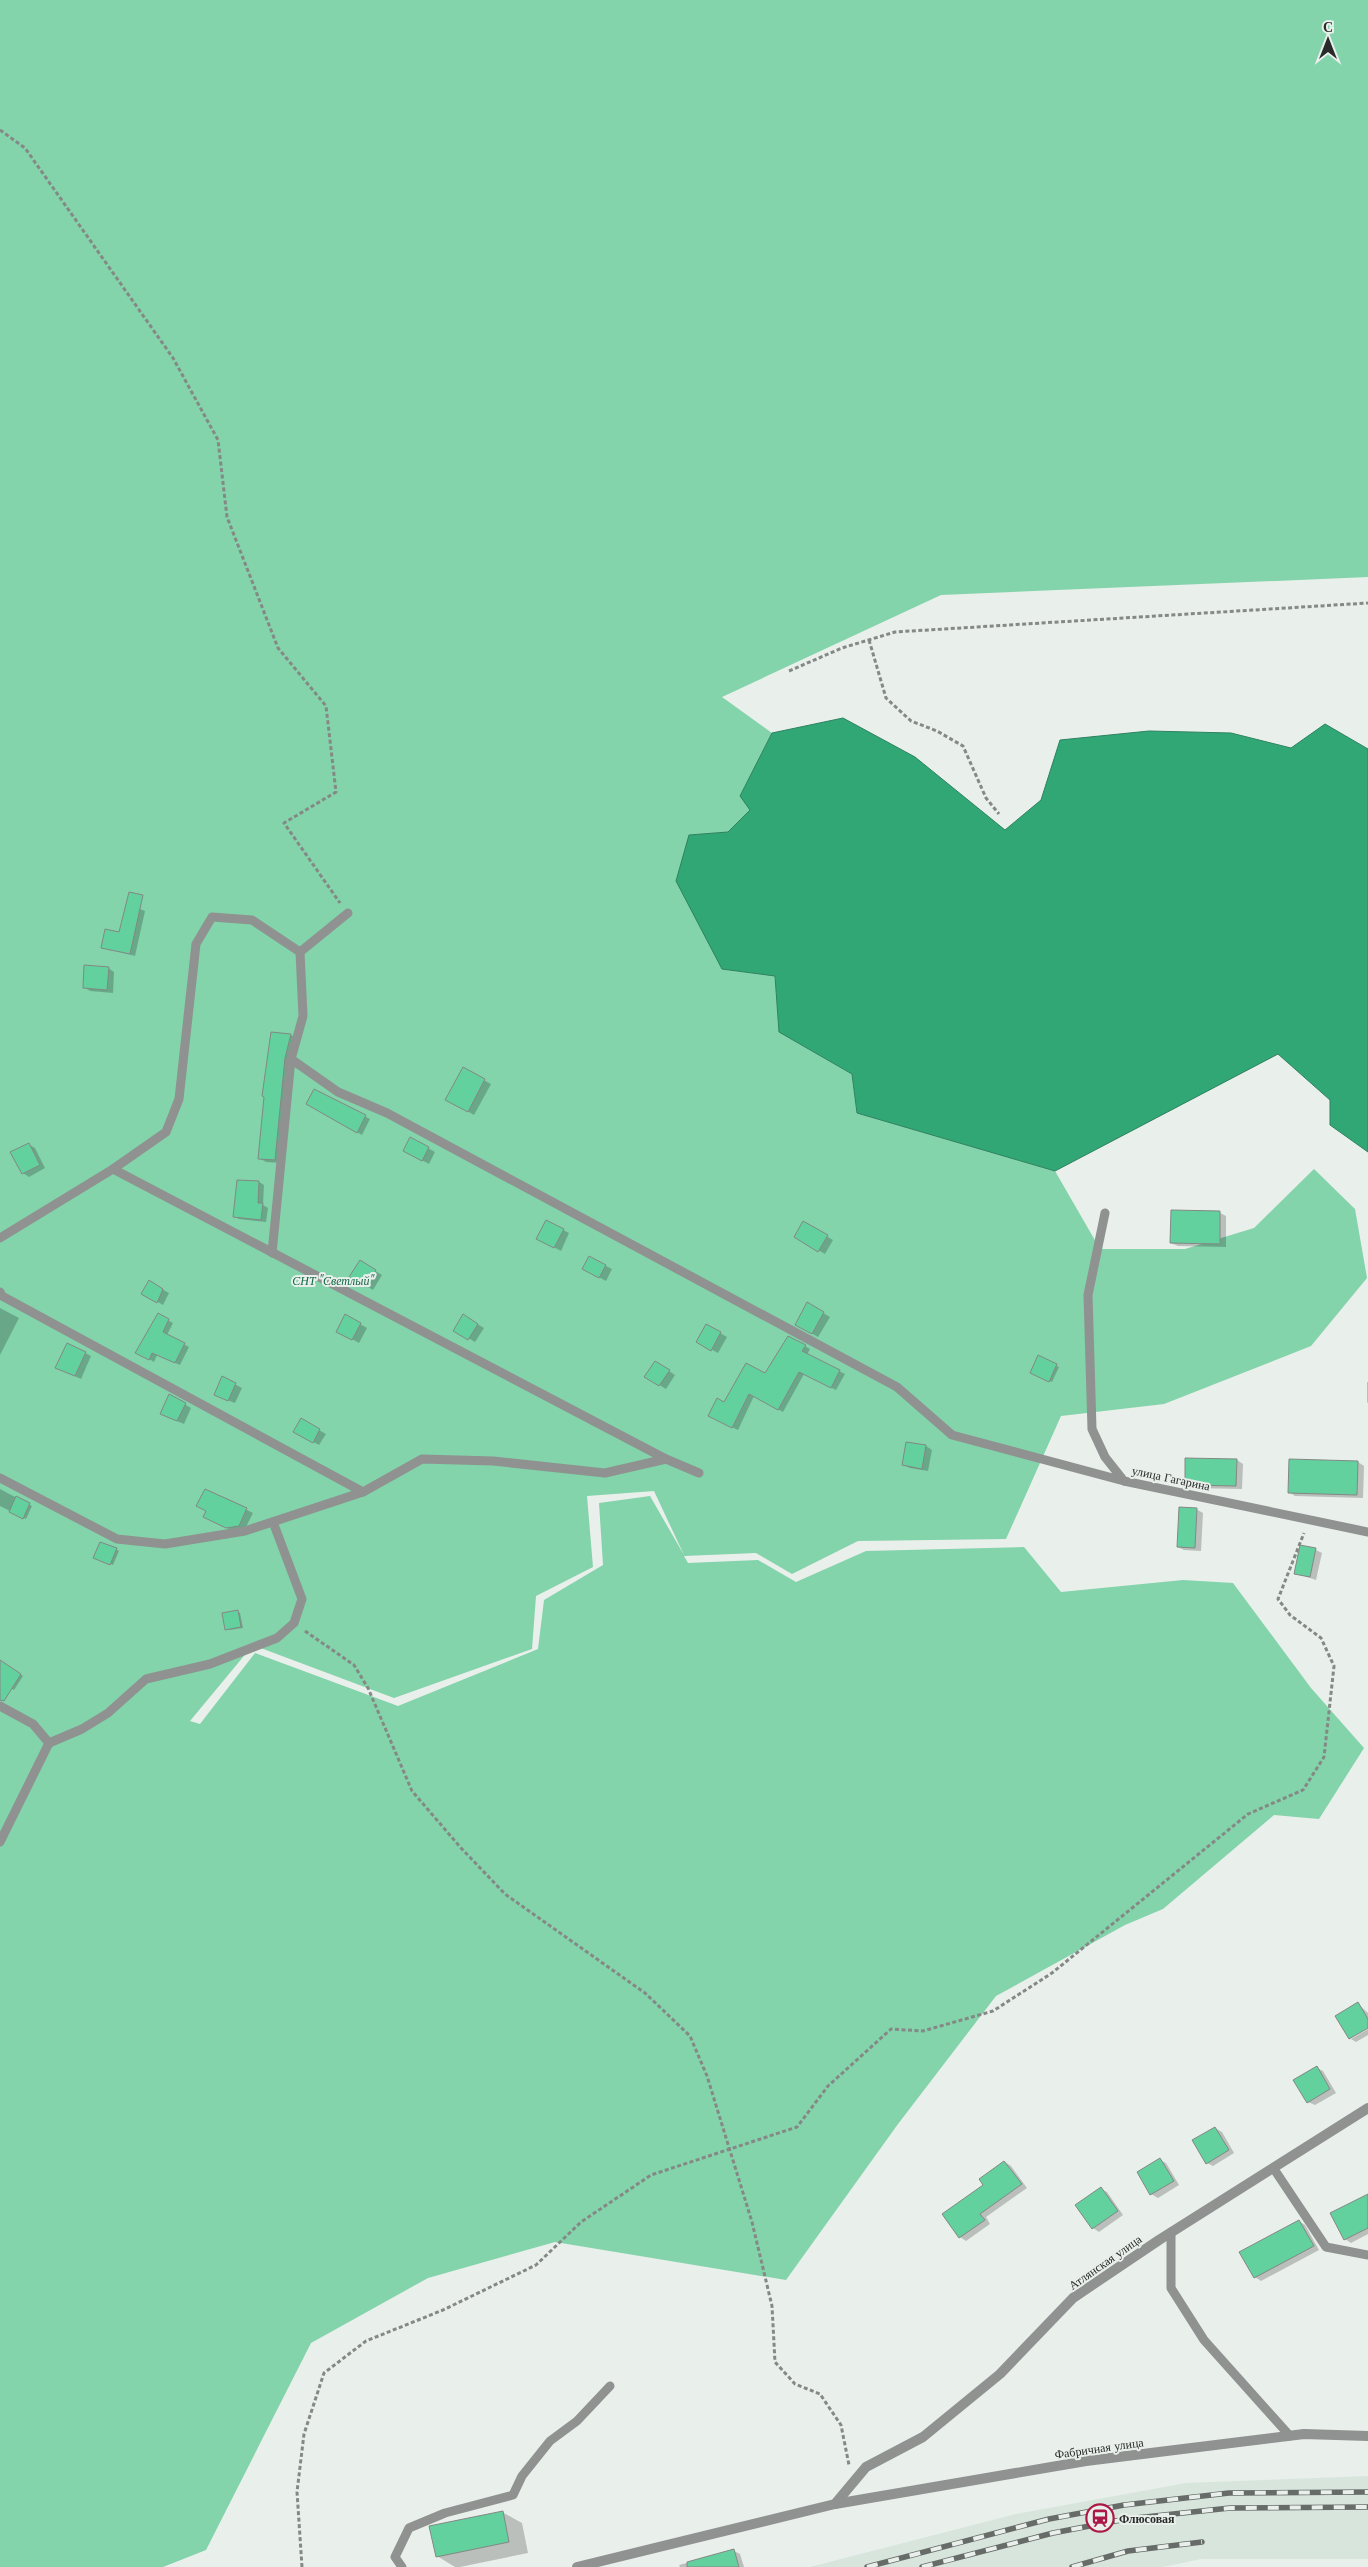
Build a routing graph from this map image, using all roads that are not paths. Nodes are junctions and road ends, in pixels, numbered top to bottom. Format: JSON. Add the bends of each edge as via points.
{"nodes":[{"id":1,"x":348,"y":913,"type":"road end"},
{"id":2,"x":300,"y":952,"type":"junction"},
{"id":3,"x":291,"y":1059,"type":"junction"},
{"id":4,"x":114,"y":1169,"type":"junction"},
{"id":5,"x":1105,"y":1213,"type":"dead end"},
{"id":6,"x":0,"y":1238,"type":"edge"},
{"id":7,"x":272,"y":1253,"type":"junction"},
{"id":8,"x":0,"y":1292,"type":"edge"},
{"id":9,"x":666,"y":1459,"type":"junction"},
{"id":10,"x":699,"y":1473,"type":"dead end"},
{"id":11,"x":0,"y":1478,"type":"edge"},
{"id":12,"x":1124,"y":1481,"type":"junction"},
{"id":13,"x":364,"y":1492,"type":"junction"},
{"id":14,"x":273,"y":1522,"type":"junction"},
{"id":15,"x":1368,"y":1532,"type":"edge"},
{"id":16,"x":0,"y":1706,"type":"edge"},
{"id":17,"x":49,"y":1743,"type":"junction"},
{"id":18,"x":0,"y":1842,"type":"edge"},
{"id":19,"x":1368,"y":2108,"type":"edge"},
{"id":20,"x":1274,"y":2168,"type":"junction"},
{"id":21,"x":1171,"y":2232,"type":"junction"},
{"id":22,"x":1368,"y":2255,"type":"edge"},
{"id":23,"x":610,"y":2386,"type":"dead end"},
{"id":24,"x":1290,"y":2436,"type":"junction"},
{"id":25,"x":1368,"y":2436,"type":"edge"},
{"id":26,"x":835,"y":2504,"type":"junction"},
{"id":27,"x":402,"y":2567,"type":"edge"},
{"id":28,"x":577,"y":2567,"type":"edge"}],
"edges":[{"from":1,"to":2,"type":"lane"},
{"from":2,"to":3,"type":"lane","via":[[303,1016]]},
{"from":2,"to":4,"type":"lane","via":[[252,920],[212,917],[196,944],[179,1099],[166,1132]]},
{"from":3,"to":7,"type":"lane"},
{"from":3,"to":12,"type":"lane","via":[[338,1092],[396,1118],[896,1387],[952,1435]]},
{"from":4,"to":6,"type":"lane"},
{"from":4,"to":7,"type":"lane"},
{"from":5,"to":12,"type":"lane","name":"улица Гагарина","via":[[1088,1295],[1092,1429],[1105,1458]]},
{"from":7,"to":9,"type":"lane"},
{"from":8,"to":13,"type":"lane"},
{"from":9,"to":10,"type":"lane"},
{"from":9,"to":13,"type":"lane","via":[[605,1473],[493,1461],[422,1459]]},
{"from":11,"to":14,"type":"lane","via":[[116,1539],[165,1544],[245,1531]]},
{"from":12,"to":15,"type":"lane","name":"улица Гагарина"},
{"from":13,"to":14,"type":"lane"},
{"from":14,"to":17,"type":"lane","via":[[302,1598],[294,1623],[277,1638],[210,1664],[146,1679],[108,1713]]},
{"from":16,"to":17,"type":"lane","via":[[33,1724]]},
{"from":17,"to":18,"type":"lane"},
{"from":19,"to":20,"type":"street","name":"Атлянская улица"},
{"from":20,"to":21,"type":"street","name":"Атлянская улица"},
{"from":20,"to":22,"type":"lane","via":[[1326,2247]]},
{"from":21,"to":24,"type":"lane","via":[[1171,2288],[1204,2340]]},
{"from":21,"to":26,"type":"street","name":"Атлянская улица","via":[[1074,2298],[1000,2374],[923,2436],[866,2467]]},
{"from":23,"to":27,"type":"lane","via":[[577,2421],[550,2442],[522,2476],[513,2495],[445,2512],[409,2528],[394,2557]]},
{"from":24,"to":25,"type":"street","name":"Фабричная улица"},
{"from":24,"to":26,"type":"street","name":"Фабричная улица","via":[[1086,2461]]},
{"from":26,"to":28,"type":"street","name":"Фабричная улица"}]}
